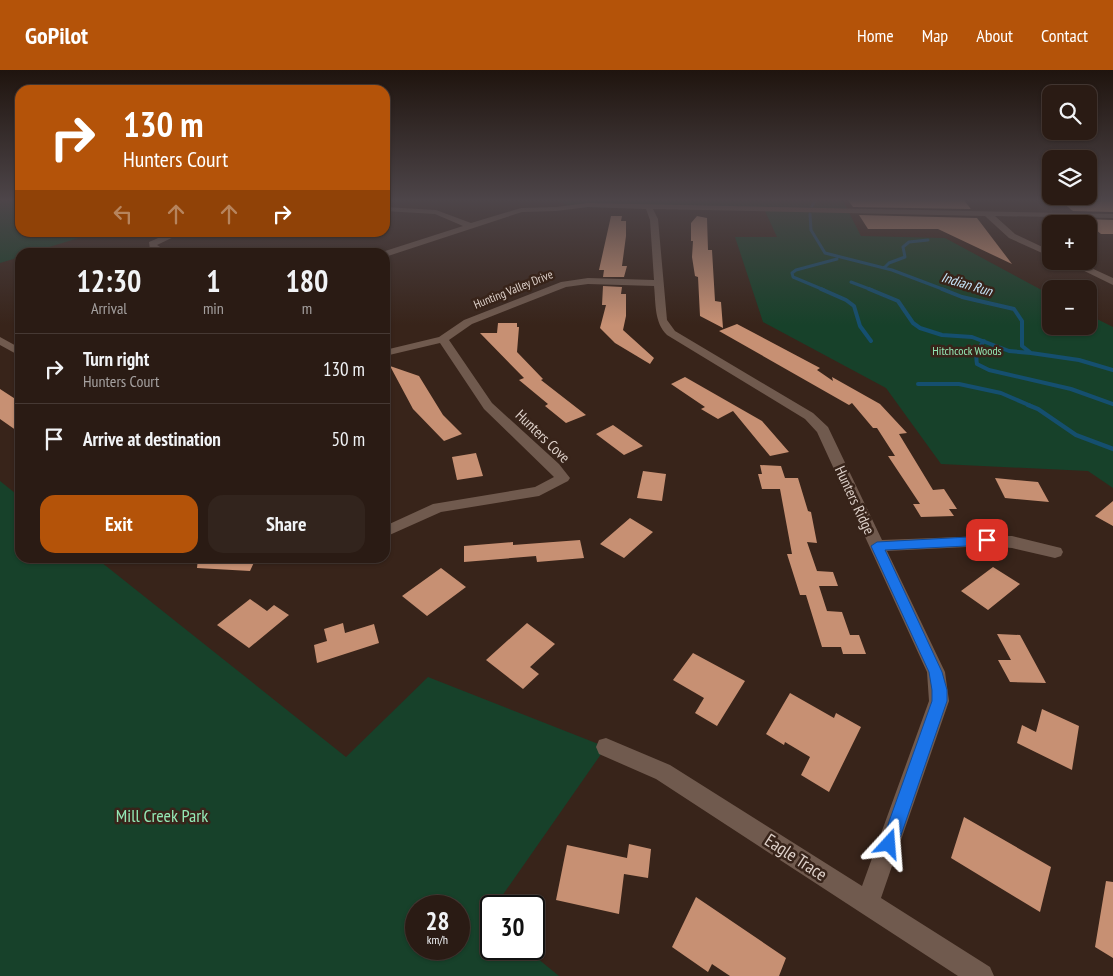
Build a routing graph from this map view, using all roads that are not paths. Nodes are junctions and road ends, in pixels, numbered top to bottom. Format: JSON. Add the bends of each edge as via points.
{"nodes":[{"id":1,"x":424,"y":241,"type":"edge"},
{"id":2,"x":657,"y":241,"type":"edge"},
{"id":3,"x":1023,"y":241,"type":"edge"},
{"id":4,"x":1042,"y":250,"type":"edge"},
{"id":5,"x":390,"y":252,"type":"edge"},
{"id":6,"x":1087,"y":270,"type":"edge"},
{"id":7,"x":1113,"y":282,"type":"edge"},
{"id":8,"x":659,"y":283,"type":"junction"},
{"id":9,"x":443,"y":339,"type":"junction"},
{"id":10,"x":0,"y":340,"type":"edge"},
{"id":11,"x":15,"y":350,"type":"edge"},
{"id":12,"x":390,"y":352,"type":"edge"},
{"id":13,"x":390,"y":530,"type":"edge"},
{"id":14,"x":877,"y":546,"type":"junction"},
{"id":15,"x":1055,"y":552,"type":"dead end"},
{"id":16,"x":606,"y":747,"type":"dead end"},
{"id":17,"x":868,"y":904,"type":"junction"},
{"id":18,"x":981,"y":976,"type":"edge"}],
"edges":[{"from":1,"to":5,"type":"street"},
{"from":2,"to":8,"type":"street","name":"Hunters Ridge"},
{"from":3,"to":4,"type":"street"},
{"from":6,"to":7,"type":"street"},
{"from":8,"to":9,"type":"street","name":"Hunting Valley Drive","via":[[588,281],[564,284],[468,322]]},
{"from":8,"to":14,"type":"street","name":"Hunters Ridge","via":[[662,320],[671,333],[809,416],[819,426]]},
{"from":9,"to":12,"type":"street","name":"Hunting Valley Drive"},
{"from":9,"to":13,"type":"street","name":"Hunters Cove","via":[[488,406],[563,478],[539,490],[438,508]]},
{"from":10,"to":11,"type":"street"},
{"from":14,"to":15,"type":"street","via":[[987,540]]},
{"from":14,"to":17,"type":"street","name":"Hunters Ridge","via":[[936,672],[940,690],[939,701]]},
{"from":16,"to":17,"type":"street","name":"Eagle Trace","via":[[663,772]]},
{"from":17,"to":18,"type":"street","name":"Eagle Trace"}]}
